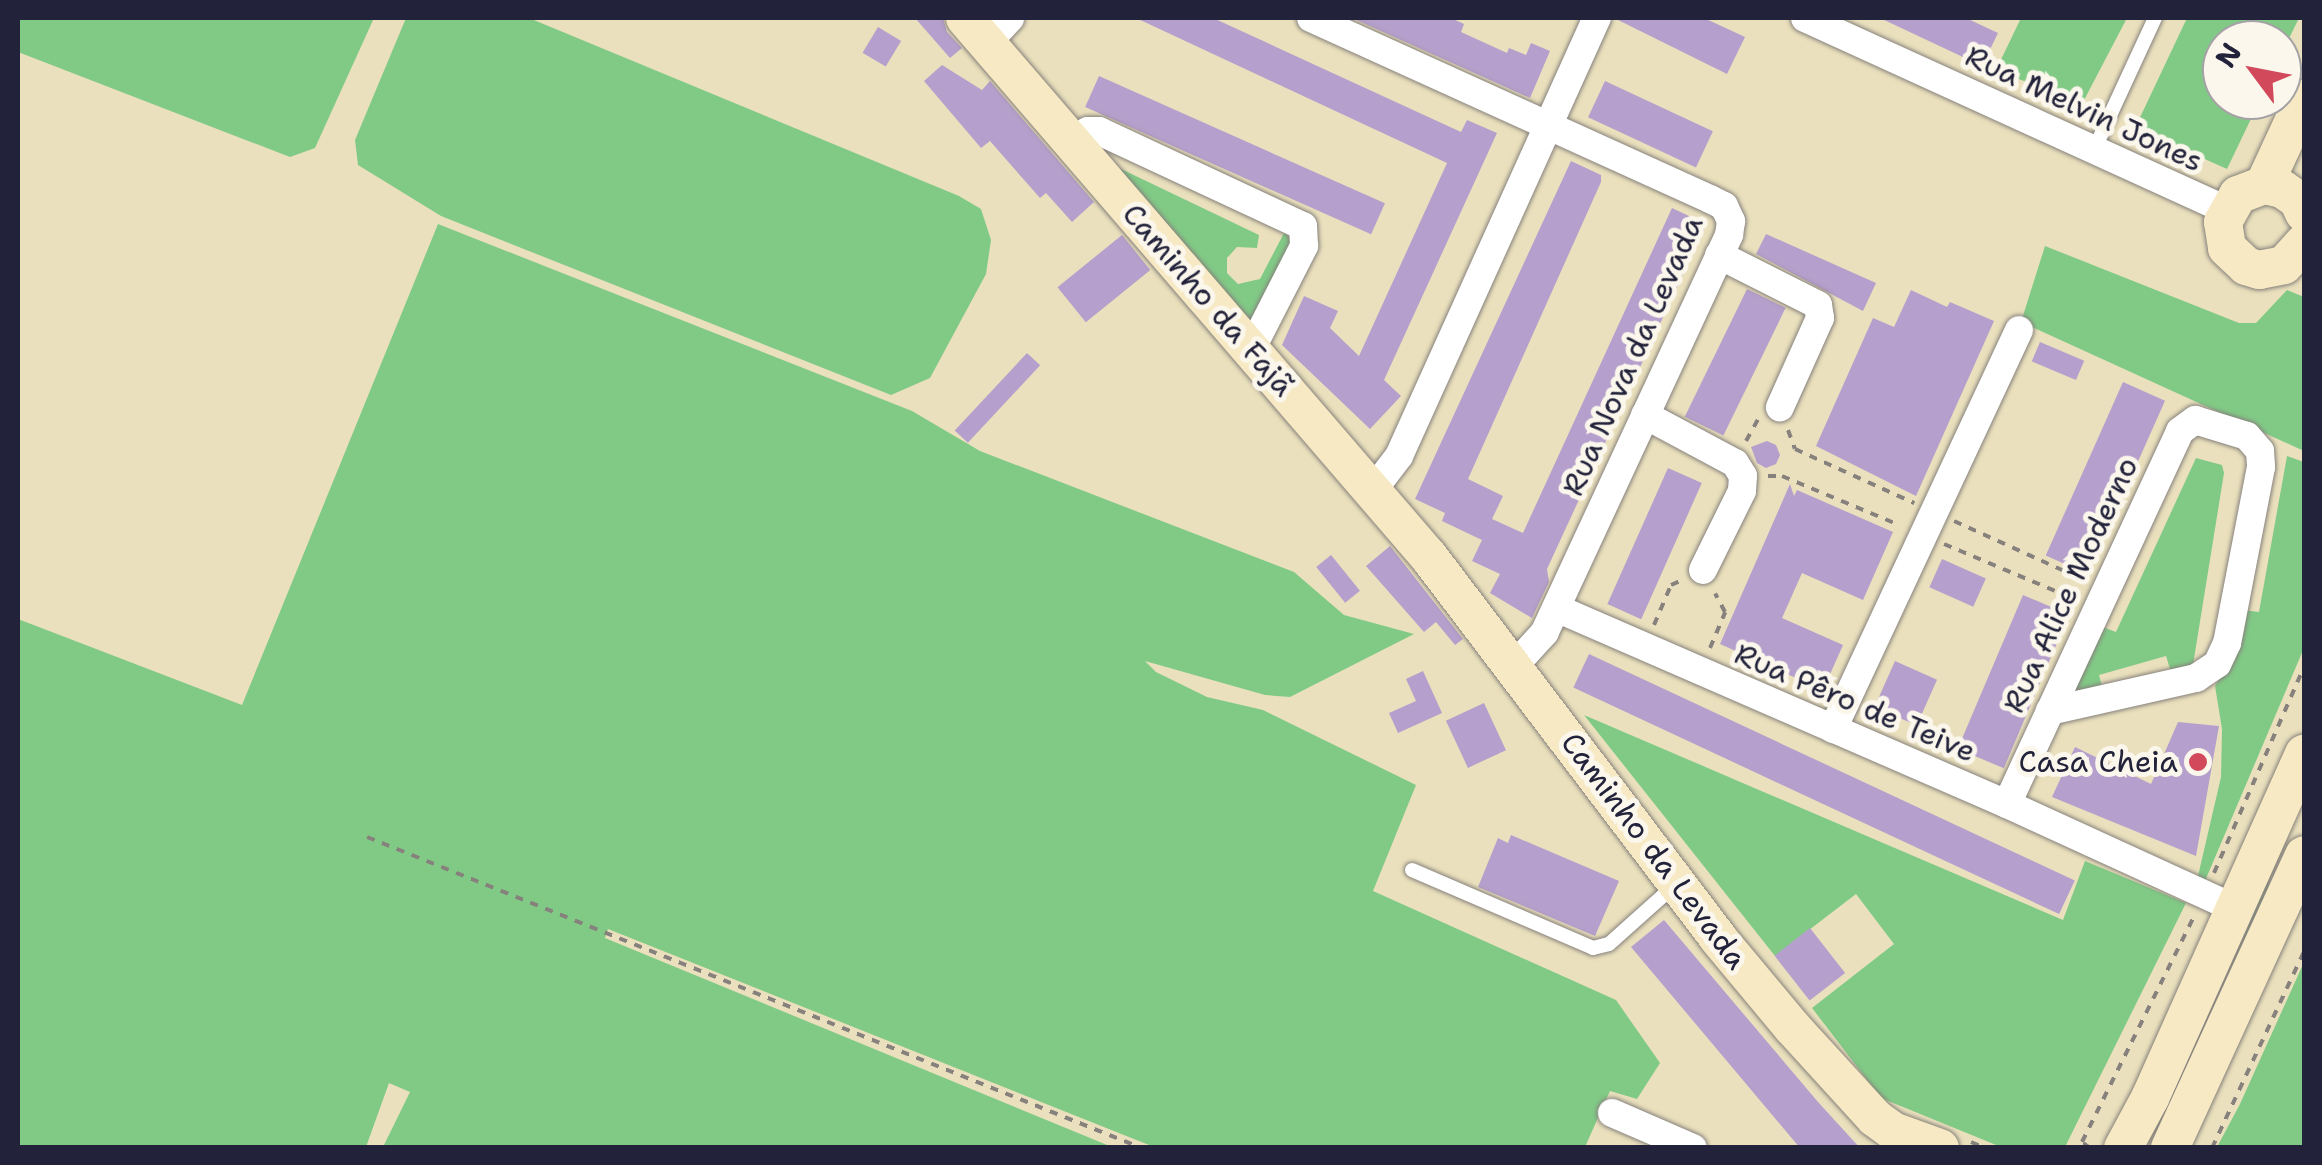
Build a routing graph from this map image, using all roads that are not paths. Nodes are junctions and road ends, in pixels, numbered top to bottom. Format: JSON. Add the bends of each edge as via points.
{"nodes":[{"id":1,"x":1311,"y":18,"type":"edge"},
{"id":2,"x":1598,"y":18,"type":"edge"},
{"id":3,"x":2155,"y":18,"type":"edge"},
{"id":4,"x":1812,"y":19,"type":"edge"},
{"id":5,"x":987,"y":26,"type":"edge"},
{"id":6,"x":2304,"y":99,"type":"edge"},
{"id":7,"x":1549,"y":125,"type":"junction"},
{"id":8,"x":1071,"y":142,"type":"junction"},
{"id":9,"x":2094,"y":150,"type":"junction"},
{"id":10,"x":2293,"y":196,"type":"edge"},
{"id":11,"x":2226,"y":210,"type":"junction"},
{"id":12,"x":2301,"y":254,"type":"edge"},
{"id":13,"x":1719,"y":255,"type":"junction"},
{"id":14,"x":2018,"y":330,"type":"dead end"},
{"id":15,"x":1251,"y":350,"type":"junction"},
{"id":16,"x":1780,"y":407,"type":"road end"},
{"id":17,"x":1645,"y":415,"type":"junction"},
{"id":18,"x":1373,"y":490,"type":"junction"},
{"id":19,"x":1429,"y":558,"type":"joint"},
{"id":20,"x":1703,"y":570,"type":"road end"},
{"id":21,"x":1556,"y":608,"type":"junction"},
{"id":22,"x":1515,"y":665,"type":"junction"},
{"id":23,"x":2050,"y":711,"type":"junction"},
{"id":24,"x":1833,"y":728,"type":"junction"},
{"id":25,"x":2304,"y":754,"type":"edge"},
{"id":26,"x":2007,"y":804,"type":"junction"},
{"id":27,"x":2304,"y":856,"type":"edge"},
{"id":28,"x":1412,"y":870,"type":"dead end"},
{"id":29,"x":1677,"y":883,"type":"junction"},
{"id":30,"x":2236,"y":910,"type":"junction"},
{"id":31,"x":1612,"y":1113,"type":"dead end"},
{"id":32,"x":1896,"y":1139,"type":"edge"},
{"id":33,"x":1694,"y":1148,"type":"edge"},
{"id":34,"x":1940,"y":1148,"type":"edge"},
{"id":35,"x":2123,"y":1148,"type":"edge"},
{"id":36,"x":2170,"y":1148,"type":"edge"}],
"edges":[{"from":1,"to":7,"type":"street","name":"Rua Nova da Levada"},
{"from":2,"to":7,"type":"street"},
{"from":3,"to":9,"type":"lane"},
{"from":4,"to":9,"type":"street","name":"Rua Melvin Jones"},
{"from":5,"to":8,"type":"street","name":"Caminho da Fajã"},
{"from":6,"to":10,"type":"street"},
{"from":7,"to":13,"type":"street","name":"Rua Nova da Levada","via":[[1724,206],[1731,221]]},
{"from":7,"to":18,"type":"street","via":[[1400,456]]},
{"from":8,"to":15,"type":"street","name":"Caminho da Fajã"},
{"from":8,"to":15,"type":"street","via":[[1099,132],[1302,226],[1304,246]]},
{"from":9,"to":11,"type":"street","name":"Rua Melvin Jones"},
{"from":10,"to":11,"type":"street","via":[[2238,195]]},
{"from":11,"to":12,"type":"street","via":[[2227,248],[2246,266],[2272,270]]},
{"from":13,"to":16,"type":"street","via":[[1818,305],[1820,318]]},
{"from":13,"to":17,"type":"street","name":"Rua Nova da Levada"},
{"from":14,"to":24,"type":"street"},
{"from":15,"to":18,"type":"street","name":"Caminho da Fajã"},
{"from":17,"to":20,"type":"street","via":[[1735,463],[1743,476]]},
{"from":17,"to":21,"type":"street","name":"Rua Nova da Levada"},
{"from":18,"to":19,"type":"street","name":"Caminho da Fajã"},
{"from":19,"to":22,"type":"street","name":"Caminho da Levada"},
{"from":21,"to":22,"type":"street","name":"Rua Nova da Levada","via":[[1545,632]]},
{"from":21,"to":24,"type":"street","name":"Rua Pêro de Teive"},
{"from":22,"to":29,"type":"street","name":"Caminho da Levada"},
{"from":23,"to":23,"type":"street","name":"Rua Alice Moderno","via":[[2180,430],[2195,420],[2248,436],[2260,451],[2260,467],[2218,664],[2196,678]]},
{"from":23,"to":26,"type":"street","name":"Rua Alice Moderno"},
{"from":24,"to":26,"type":"street","name":"Rua Pêro de Teive"},
{"from":25,"to":30,"type":"street"},
{"from":26,"to":30,"type":"street","name":"Rua Pêro de Teive"},
{"from":27,"to":36,"type":"street"},
{"from":28,"to":29,"type":"lane","via":[[1593,948],[1609,944]]},
{"from":29,"to":32,"type":"street","name":"Caminho da Levada","via":[[1824,1064]]},
{"from":30,"to":35,"type":"street"},
{"from":31,"to":33,"type":"street"},
{"from":32,"to":34,"type":"street","name":"Caminho da Levada"}]}
